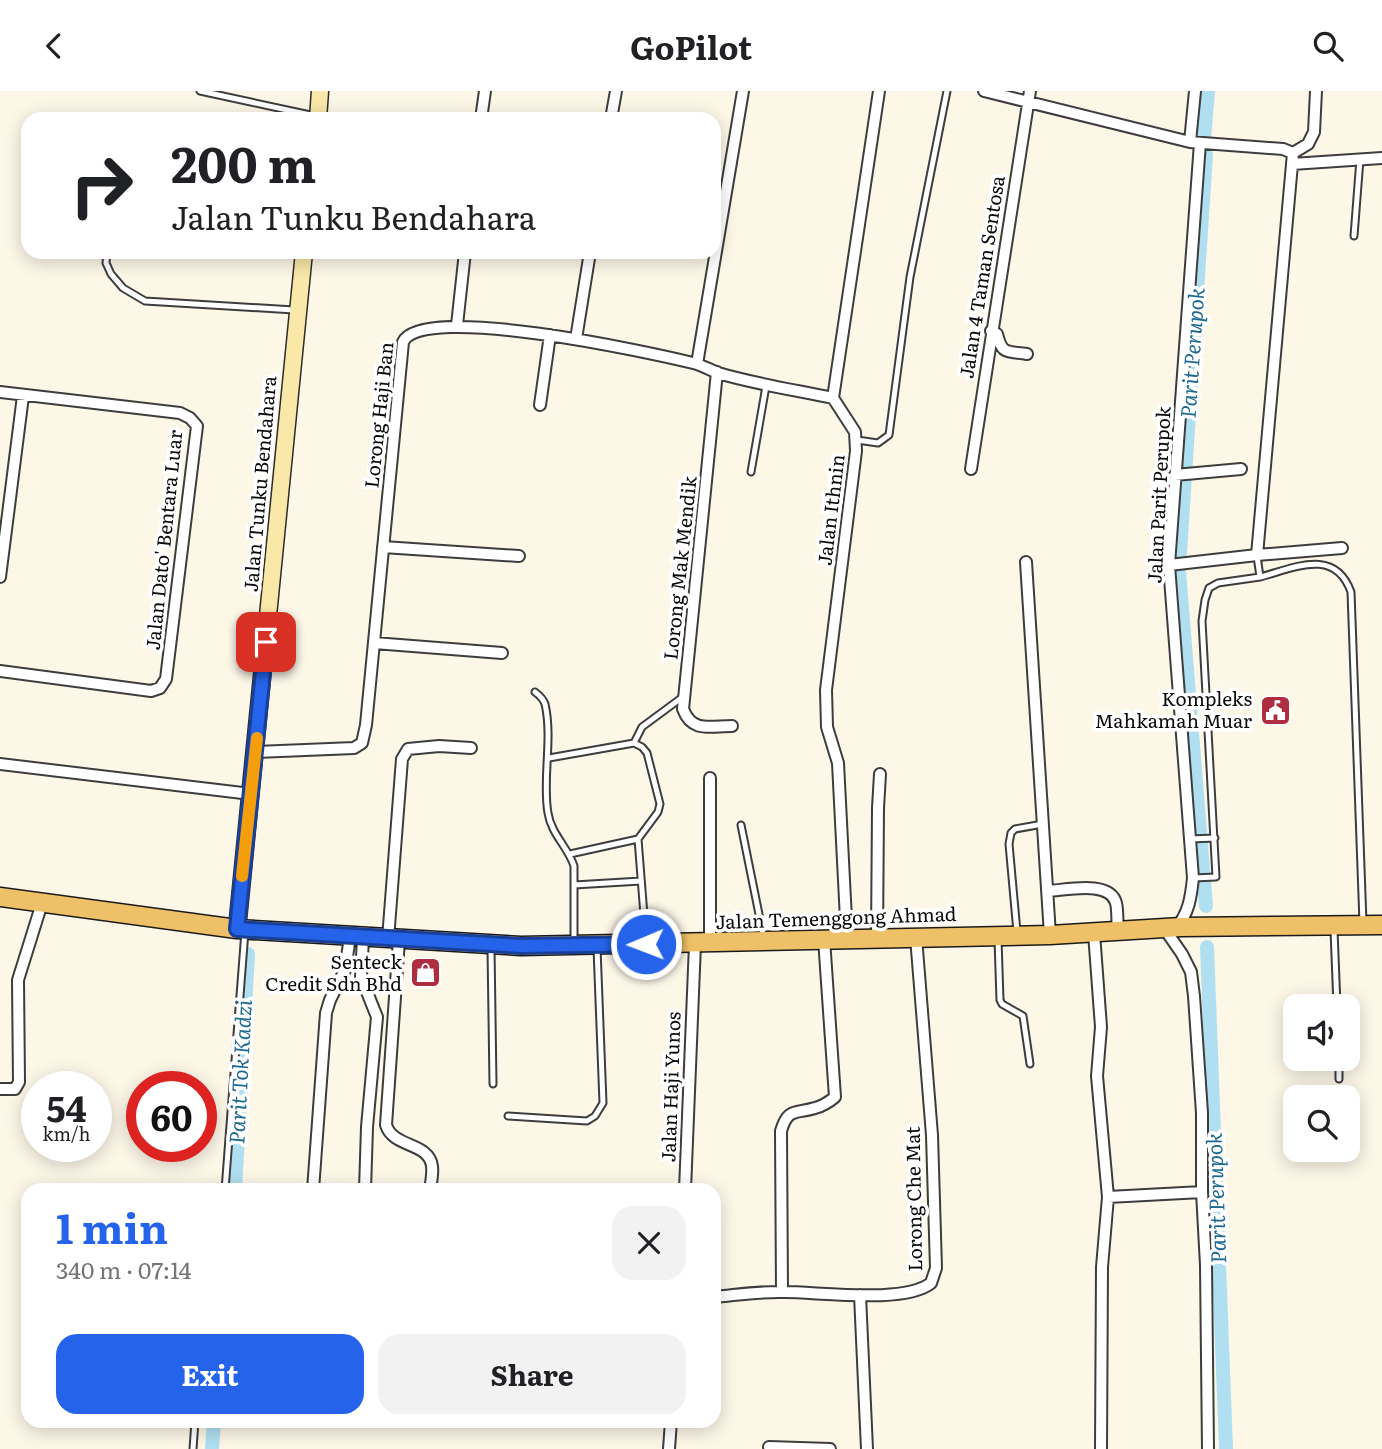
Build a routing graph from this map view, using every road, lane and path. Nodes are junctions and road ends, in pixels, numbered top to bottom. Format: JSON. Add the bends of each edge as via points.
{"nodes":[{"id":1,"x":200,"y":91,"type":"edge"},
{"id":2,"x":320,"y":91,"type":"edge"},
{"id":3,"x":485,"y":91,"type":"edge"},
{"id":4,"x":616,"y":91,"type":"edge"},
{"id":5,"x":743,"y":91,"type":"edge"},
{"id":6,"x":879,"y":91,"type":"edge"},
{"id":7,"x":947,"y":91,"type":"edge"},
{"id":8,"x":984,"y":91,"type":"edge"},
{"id":9,"x":1195,"y":91,"type":"edge"},
{"id":10,"x":1316,"y":91,"type":"edge"},
{"id":11,"x":1029,"y":96,"type":"edge"},
{"id":12,"x":292,"y":112,"type":"edge"},
{"id":13,"x":318,"y":112,"type":"edge"},
{"id":14,"x":482,"y":112,"type":"edge"},
{"id":15,"x":612,"y":112,"type":"edge"},
{"id":16,"x":1195,"y":142,"type":"junction"},
{"id":17,"x":1293,"y":158,"type":"junction"},
{"id":18,"x":1382,"y":158,"type":"edge"},
{"id":19,"x":1360,"y":159,"type":"junction"},
{"id":20,"x":721,"y":219,"type":"edge"},
{"id":21,"x":1354,"y":236,"type":"dead end"},
{"id":22,"x":106,"y":259,"type":"edge"},
{"id":23,"x":303,"y":259,"type":"edge"},
{"id":24,"x":465,"y":259,"type":"edge"},
{"id":25,"x":589,"y":259,"type":"edge"},
{"id":26,"x":714,"y":259,"type":"edge"},
{"id":27,"x":298,"y":310,"type":"junction"},
{"id":28,"x":457,"y":325,"type":"junction"},
{"id":29,"x":990,"y":331,"type":"junction"},
{"id":30,"x":550,"y":335,"type":"junction"},
{"id":31,"x":576,"y":339,"type":"junction"},
{"id":32,"x":1027,"y":354,"type":"dead end"},
{"id":33,"x":696,"y":364,"type":"junction"},
{"id":34,"x":717,"y":372,"type":"junction"},
{"id":35,"x":766,"y":383,"type":"junction"},
{"id":36,"x":0,"y":392,"type":"edge"},
{"id":37,"x":23,"y":396,"type":"junction"},
{"id":38,"x":833,"y":398,"type":"junction"},
{"id":39,"x":540,"y":405,"type":"dead end"},
{"id":40,"x":856,"y":440,"type":"junction"},
{"id":41,"x":971,"y":469,"type":"dead end"},
{"id":42,"x":1241,"y":469,"type":"dead end"},
{"id":43,"x":751,"y":472,"type":"dead end"},
{"id":44,"x":1175,"y":475,"type":"junction"},
{"id":45,"x":383,"y":547,"type":"junction"},
{"id":46,"x":1342,"y":548,"type":"dead end"},
{"id":47,"x":1256,"y":555,"type":"junction"},
{"id":48,"x":519,"y":556,"type":"dead end"},
{"id":49,"x":1027,"y":562,"type":"dead end"},
{"id":50,"x":1170,"y":565,"type":"junction"},
{"id":51,"x":0,"y":577,"type":"edge"},
{"id":52,"x":1260,"y":577,"type":"junction"},
{"id":53,"x":374,"y":643,"type":"junction"},
{"id":54,"x":502,"y":653,"type":"dead end"},
{"id":55,"x":0,"y":671,"type":"edge"},
{"id":56,"x":535,"y":692,"type":"dead end"},
{"id":57,"x":685,"y":695,"type":"junction"},
{"id":58,"x":732,"y":726,"type":"dead end"},
{"id":59,"x":635,"y":743,"type":"junction"},
{"id":60,"x":471,"y":748,"type":"dead end"},
{"id":61,"x":256,"y":752,"type":"junction"},
{"id":62,"x":549,"y":758,"type":"junction"},
{"id":63,"x":0,"y":764,"type":"edge"},
{"id":64,"x":880,"y":774,"type":"dead end"},
{"id":65,"x":710,"y":778,"type":"dead end"},
{"id":66,"x":251,"y":794,"type":"junction"},
{"id":67,"x":1044,"y":824,"type":"junction"},
{"id":68,"x":741,"y":825,"type":"dead end"},
{"id":69,"x":1215,"y":838,"type":"junction"},
{"id":70,"x":638,"y":839,"type":"junction"},
{"id":71,"x":1190,"y":839,"type":"junction"},
{"id":72,"x":570,"y":854,"type":"junction"},
{"id":73,"x":1193,"y":878,"type":"junction"},
{"id":74,"x":641,"y":881,"type":"junction"},
{"id":75,"x":574,"y":885,"type":"junction"},
{"id":76,"x":1048,"y":891,"type":"junction"},
{"id":77,"x":0,"y":897,"type":"edge"},
{"id":78,"x":42,"y":903,"type":"junction"},
{"id":79,"x":1382,"y":925,"type":"edge"},
{"id":80,"x":1334,"y":926,"type":"junction"},
{"id":81,"x":1363,"y":926,"type":"junction"},
{"id":82,"x":1170,"y":928,"type":"junction"},
{"id":83,"x":241,"y":929,"type":"junction"},
{"id":84,"x":1118,"y":932,"type":"junction"},
{"id":85,"x":1094,"y":933,"type":"junction"},
{"id":86,"x":998,"y":935,"type":"junction"},
{"id":87,"x":1017,"y":935,"type":"junction"},
{"id":88,"x":1050,"y":935,"type":"junction"},
{"id":89,"x":356,"y":937,"type":"junction"},
{"id":90,"x":916,"y":937,"type":"junction"},
{"id":91,"x":877,"y":938,"type":"junction"},
{"id":92,"x":824,"y":939,"type":"junction"},
{"id":93,"x":847,"y":939,"type":"junction"},
{"id":94,"x":394,"y":940,"type":"junction"},
{"id":95,"x":765,"y":941,"type":"junction"},
{"id":96,"x":702,"y":943,"type":"junction"},
{"id":97,"x":491,"y":944,"type":"junction"},
{"id":98,"x":646,"y":944,"type":"junction"},
{"id":99,"x":574,"y":945,"type":"junction"},
{"id":100,"x":597,"y":945,"type":"junction"},
{"id":101,"x":1337,"y":994,"type":"edge"},
{"id":102,"x":1030,"y":1064,"type":"dead end"},
{"id":103,"x":1339,"y":1071,"type":"edge"},
{"id":104,"x":1339,"y":1079,"type":"dead end"},
{"id":105,"x":493,"y":1084,"type":"dead end"},
{"id":106,"x":0,"y":1089,"type":"edge"},
{"id":107,"x":508,"y":1117,"type":"dead end"},
{"id":108,"x":225,"y":1183,"type":"edge"},
{"id":109,"x":314,"y":1183,"type":"edge"},
{"id":110,"x":365,"y":1183,"type":"edge"},
{"id":111,"x":431,"y":1183,"type":"edge"},
{"id":112,"x":685,"y":1183,"type":"edge"},
{"id":113,"x":1202,"y":1192,"type":"junction"},
{"id":114,"x":1108,"y":1198,"type":"junction"},
{"id":115,"x":782,"y":1291,"type":"junction"},
{"id":116,"x":860,"y":1295,"type":"junction"},
{"id":117,"x":721,"y":1296,"type":"edge"},
{"id":118,"x":194,"y":1428,"type":"edge"},
{"id":119,"x":670,"y":1428,"type":"edge"},
{"id":120,"x":769,"y":1447,"type":"dead end"},
{"id":121,"x":193,"y":1449,"type":"edge"},
{"id":122,"x":669,"y":1449,"type":"edge"},
{"id":123,"x":830,"y":1449,"type":"edge"},
{"id":124,"x":867,"y":1449,"type":"edge"},
{"id":125,"x":1101,"y":1449,"type":"edge"},
{"id":126,"x":1208,"y":1449,"type":"edge"}],
"edges":[{"from":1,"to":12,"type":"lane"},
{"from":2,"to":13,"type":"street"},
{"from":3,"to":14,"type":"street"},
{"from":4,"to":15,"type":"street"},
{"from":5,"to":20,"type":"street"},
{"from":6,"to":38,"type":"street"},
{"from":7,"to":40,"type":"lane","via":[[910,277],[889,435],[878,443]]},
{"from":8,"to":11,"type":"street"},
{"from":9,"to":16,"type":"street","name":"Jalan Parit Perupok"},
{"from":10,"to":17,"type":"street","via":[[1314,132]]},
{"from":11,"to":16,"type":"street"},
{"from":11,"to":29,"type":"street","name":"Jalan 4 Taman Sentosa"},
{"from":16,"to":17,"type":"street","via":[[1290,150]]},
{"from":16,"to":44,"type":"street","name":"Jalan Parit Perupok"},
{"from":17,"to":19,"type":"street"},
{"from":17,"to":47,"type":"street"},
{"from":18,"to":19,"type":"street"},
{"from":19,"to":21,"type":"lane"},
{"from":22,"to":27,"type":"lane","via":[[123,288],[145,301]]},
{"from":23,"to":27,"type":"street","name":"Jalan Tunku Bendahara"},
{"from":24,"to":28,"type":"street"},
{"from":25,"to":31,"type":"street"},
{"from":26,"to":33,"type":"street"},
{"from":27,"to":61,"type":"street","name":"Jalan Tunku Bendahara"},
{"from":28,"to":30,"type":"street","name":"Lorong Haji Ban"},
{"from":28,"to":45,"type":"street","name":"Lorong Haji Ban","via":[[416,329],[403,342]]},
{"from":29,"to":32,"type":"street","via":[[997,334],[1003,350]]},
{"from":29,"to":41,"type":"street","name":"Jalan 4 Taman Sentosa"},
{"from":30,"to":31,"type":"street","name":"Lorong Haji Ban"},
{"from":30,"to":39,"type":"street"},
{"from":31,"to":33,"type":"street","name":"Lorong Haji Ban"},
{"from":33,"to":34,"type":"street","name":"Lorong Haji Ban"},
{"from":34,"to":35,"type":"street","name":"Lorong Haji Ban"},
{"from":34,"to":57,"type":"street","name":"Lorong Mak Mendik"},
{"from":35,"to":38,"type":"street","name":"Lorong Haji Ban"},
{"from":35,"to":43,"type":"lane"},
{"from":36,"to":37,"type":"street"},
{"from":37,"to":51,"type":"street"},
{"from":37,"to":55,"type":"street","name":"Jalan Dato' Bentara Luar","via":[[180,413],[197,426],[197,435],[166,679],[160,688],[151,691]]},
{"from":38,"to":40,"type":"street","name":"Jalan Ithnin"},
{"from":40,"to":93,"type":"street","name":"Jalan Ithnin","via":[[826,690],[827,727],[838,763]]},
{"from":42,"to":44,"type":"street"},
{"from":44,"to":50,"type":"street","name":"Jalan Parit Perupok"},
{"from":45,"to":48,"type":"street"},
{"from":45,"to":53,"type":"street","name":"Lorong Haji Ban"},
{"from":46,"to":47,"type":"street"},
{"from":47,"to":50,"type":"street"},
{"from":47,"to":52,"type":"lane"},
{"from":49,"to":67,"type":"street"},
{"from":50,"to":71,"type":"street","name":"Jalan Parit Perupok"},
{"from":52,"to":69,"type":"lane","via":[[1218,583],[1209,588],[1205,600]]},
{"from":52,"to":81,"type":"lane","via":[[1314,562],[1331,566],[1346,578],[1351,592]]},
{"from":53,"to":54,"type":"street"},
{"from":53,"to":61,"type":"street","name":"Lorong Haji Ban","via":[[362,743],[354,748]]},
{"from":56,"to":62,"type":"lane","via":[[545,704]]},
{"from":57,"to":58,"type":"street","name":"Lorong Mak Mendik","via":[[687,719],[697,726]]},
{"from":57,"to":59,"type":"lane","via":[[642,727]]},
{"from":59,"to":62,"type":"lane"},
{"from":59,"to":70,"type":"lane","via":[[647,753],[660,804]]},
{"from":60,"to":94,"type":"street","via":[[439,745],[408,749],[402,759]]},
{"from":61,"to":66,"type":"street","name":"Jalan Tunku Bendahara"},
{"from":62,"to":72,"type":"lane","via":[[547,810],[551,828]]},
{"from":63,"to":66,"type":"street"},
{"from":64,"to":91,"type":"street"},
{"from":65,"to":96,"type":"street","name":"Jalan Haji Yunos"},
{"from":66,"to":83,"type":"street","name":"Jalan Tunku Bendahara"},
{"from":67,"to":76,"type":"street"},
{"from":67,"to":87,"type":"lane","via":[[1010,833]]},
{"from":68,"to":95,"type":"lane"},
{"from":69,"to":71,"type":"lane"},
{"from":69,"to":73,"type":"lane","via":[[1216,877]]},
{"from":70,"to":72,"type":"lane"},
{"from":70,"to":74,"type":"lane"},
{"from":71,"to":73,"type":"street","name":"Jalan Parit Perupok"},
{"from":72,"to":75,"type":"lane"},
{"from":73,"to":82,"type":"street","name":"Jalan Parit Perupok","via":[[1185,917]]},
{"from":74,"to":75,"type":"lane"},
{"from":74,"to":98,"type":"lane"},
{"from":75,"to":99,"type":"lane"},
{"from":76,"to":84,"type":"street","via":[[1102,889],[1111,894]]},
{"from":76,"to":88,"type":"street"},
{"from":77,"to":78,"type":"main road","name":"Jalan Temenggong Ahmad"},
{"from":78,"to":83,"type":"main road","name":"Jalan Temenggong Ahmad"},
{"from":78,"to":106,"type":"street","via":[[18,980],[19,1082],[15,1089]]},
{"from":79,"to":81,"type":"main road","name":"Jalan Temenggong Ahmad"},
{"from":80,"to":81,"type":"main road","name":"Jalan Temenggong Ahmad"},
{"from":80,"to":82,"type":"main road","name":"Jalan Temenggong Ahmad"},
{"from":80,"to":101,"type":"lane"},
{"from":82,"to":84,"type":"main road","name":"Jalan Temenggong Ahmad"},
{"from":82,"to":113,"type":"street","via":[[1191,972],[1194,996]]},
{"from":83,"to":89,"type":"main road","name":"Jalan Temenggong Ahmad"},
{"from":83,"to":108,"type":"lane"},
{"from":84,"to":85,"type":"main road","name":"Jalan Temenggong Ahmad"},
{"from":85,"to":88,"type":"main road","name":"Jalan Temenggong Ahmad"},
{"from":85,"to":114,"type":"street","via":[[1101,1027],[1097,1076]]},
{"from":86,"to":87,"type":"main road","name":"Jalan Temenggong Ahmad"},
{"from":86,"to":90,"type":"main road","name":"Jalan Temenggong Ahmad"},
{"from":86,"to":102,"type":"lane","via":[[1000,1000],[1023,1016]]},
{"from":87,"to":88,"type":"main road","name":"Jalan Temenggong Ahmad"},
{"from":89,"to":94,"type":"main road","name":"Jalan Temenggong Ahmad"},
{"from":89,"to":109,"type":"street","via":[[326,1013]]},
{"from":89,"to":110,"type":"street","via":[[361,977],[377,1017]]},
{"from":90,"to":91,"type":"main road","name":"Jalan Temenggong Ahmad"},
{"from":90,"to":116,"type":"street","name":"Lorong Che Mat","via":[[932,1135],[936,1268],[931,1283],[915,1293]]},
{"from":91,"to":93,"type":"main road","name":"Jalan Temenggong Ahmad"},
{"from":92,"to":93,"type":"main road","name":"Jalan Temenggong Ahmad"},
{"from":92,"to":95,"type":"main road","name":"Jalan Temenggong Ahmad"},
{"from":92,"to":115,"type":"street","via":[[835,1097],[825,1105],[795,1111],[785,1118],[781,1131]]},
{"from":94,"to":97,"type":"main road","name":"Jalan Temenggong Ahmad"},
{"from":94,"to":111,"type":"street","via":[[386,1125],[394,1139],[430,1159]]},
{"from":95,"to":96,"type":"main road","name":"Jalan Temenggong Ahmad"},
{"from":96,"to":98,"type":"main road","name":"Jalan Temenggong Ahmad"},
{"from":96,"to":112,"type":"street","name":"Jalan Haji Yunos"},
{"from":97,"to":99,"type":"main road","name":"Jalan Temenggong Ahmad"},
{"from":97,"to":105,"type":"lane"},
{"from":98,"to":100,"type":"main road","name":"Jalan Temenggong Ahmad"},
{"from":99,"to":100,"type":"main road","name":"Jalan Temenggong Ahmad"},
{"from":100,"to":107,"type":"lane","via":[[603,1103],[587,1121]]},
{"from":103,"to":104,"type":"lane"},
{"from":113,"to":114,"type":"street"},
{"from":113,"to":126,"type":"street"},
{"from":114,"to":125,"type":"street","via":[[1102,1267]]},
{"from":115,"to":116,"type":"street","name":"Lorong Che Mat"},
{"from":115,"to":117,"type":"street","name":"Lorong Che Mat"},
{"from":116,"to":124,"type":"street"},
{"from":118,"to":121,"type":"lane"},
{"from":119,"to":122,"type":"street"},
{"from":120,"to":123,"type":"street"}]}
